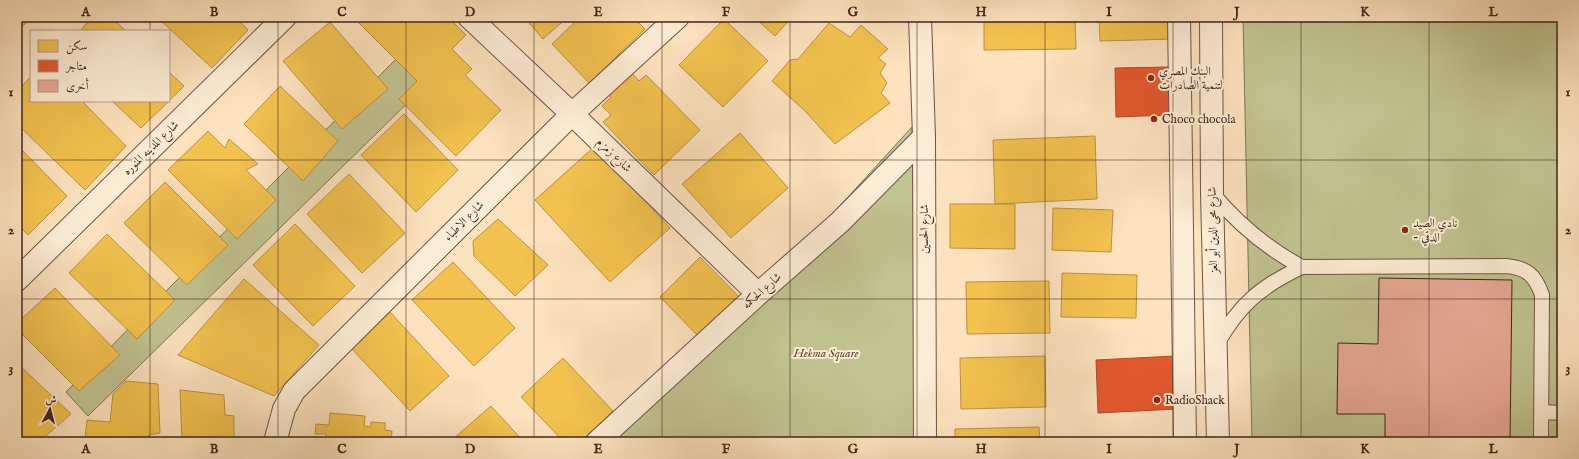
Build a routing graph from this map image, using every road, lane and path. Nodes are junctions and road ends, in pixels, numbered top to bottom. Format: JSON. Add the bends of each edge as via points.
{"nodes":[{"id":1,"x":285,"y":17,"type":"edge"},
{"id":2,"x":469,"y":17,"type":"edge"},
{"id":3,"x":678,"y":17,"type":"edge"},
{"id":4,"x":920,"y":17,"type":"edge"},
{"id":5,"x":1178,"y":17,"type":"edge"},
{"id":6,"x":1211,"y":17,"type":"edge"},
{"id":7,"x":572,"y":114,"type":"junction"},
{"id":8,"x":924,"y":137,"type":"junction"},
{"id":9,"x":1212,"y":193,"type":"junction"},
{"id":10,"x":1302,"y":267,"type":"junction"},
{"id":11,"x":17,"y":280,"type":"edge"},
{"id":12,"x":758,"y":294,"type":"junction"},
{"id":13,"x":1215,"y":347,"type":"junction"},
{"id":14,"x":1542,"y":412,"type":"junction"},
{"id":15,"x":1562,"y":412,"type":"edge"},
{"id":16,"x":275,"y":442,"type":"edge"},
{"id":17,"x":597,"y":442,"type":"edge"},
{"id":18,"x":925,"y":442,"type":"edge"},
{"id":19,"x":1185,"y":442,"type":"edge"},
{"id":20,"x":1218,"y":442,"type":"edge"},
{"id":21,"x":1541,"y":442,"type":"edge"}],
"edges":[{"from":1,"to":11,"type":"street","name":"شارع المدينه المنوره"},
{"from":2,"to":7,"type":"street","name":"شارع زمزم"},
{"from":3,"to":7,"type":"street","name":"شارع الاطباء"},
{"from":4,"to":8,"type":"street","name":"شارع الحسين"},
{"from":5,"to":19,"type":"street"},
{"from":6,"to":9,"type":"street","name":"شارع محى الدين أبو العز"},
{"from":7,"to":12,"type":"street","name":"شارع زمزم"},
{"from":7,"to":16,"type":"street","name":"شارع الاطباء","via":[[294,391],[284,409]]},
{"from":8,"to":12,"type":"street","name":"شارع الحكمه","via":[[840,222]]},
{"from":8,"to":18,"type":"street","name":"شارع الحسين"},
{"from":9,"to":10,"type":"lane","via":[[1244,228],[1282,256]]},
{"from":9,"to":13,"type":"street","name":"شارع محى الدين أبو العز"},
{"from":10,"to":13,"type":"lane","via":[[1260,290],[1227,326]]},
{"from":10,"to":14,"type":"lane","via":[[1519,267],[1538,283],[1542,295]]},
{"from":12,"to":17,"type":"street","name":"شارع الحكمه"},
{"from":13,"to":20,"type":"street","name":"شارع محى الدين أبو العز"},
{"from":14,"to":15,"type":"lane"},
{"from":14,"to":21,"type":"lane"}]}
